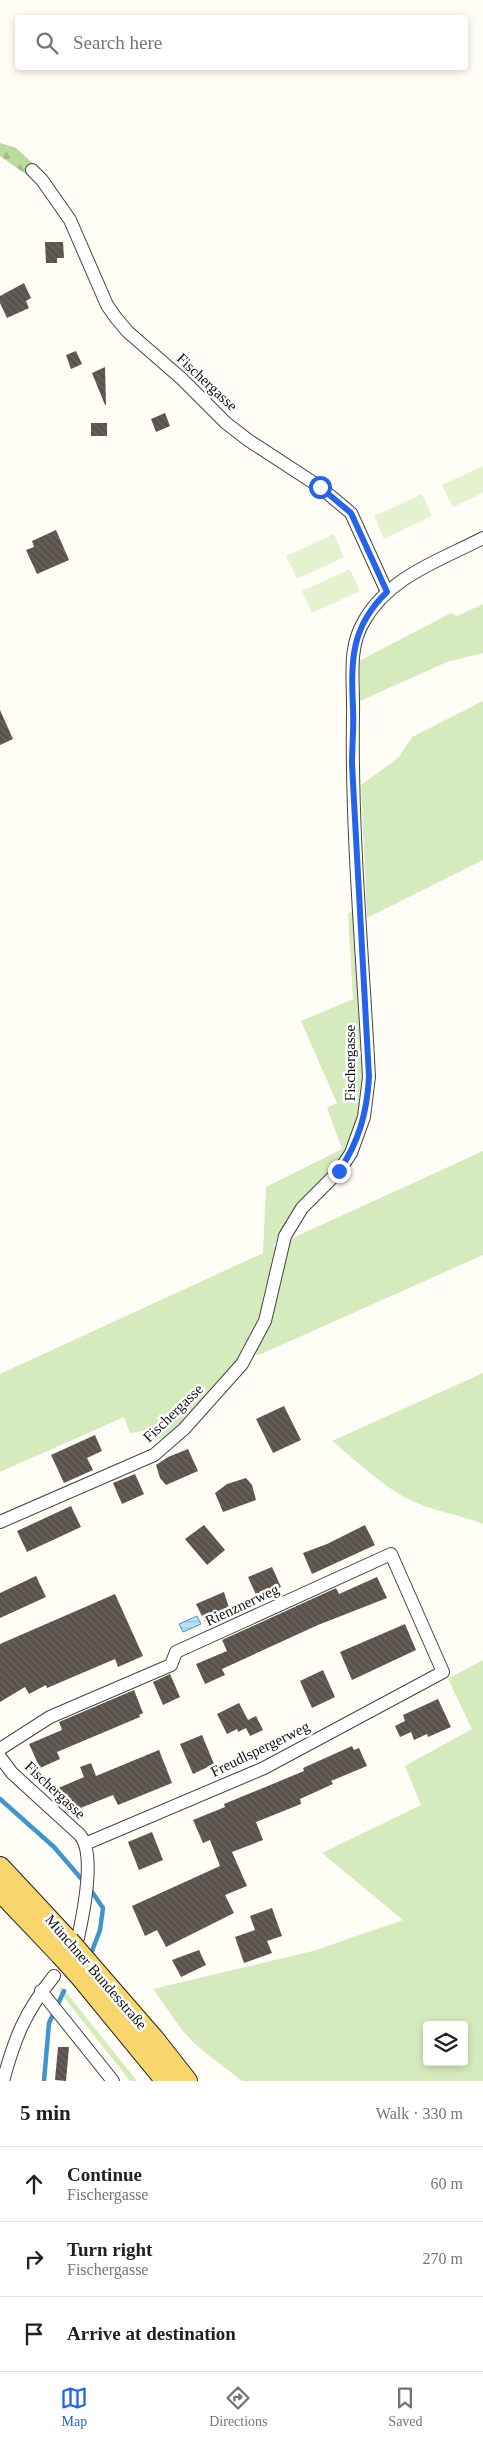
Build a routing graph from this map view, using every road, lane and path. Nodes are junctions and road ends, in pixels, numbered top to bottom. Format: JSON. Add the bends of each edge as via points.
{"nodes":[{"id":1,"x":32,"y":170,"type":"dead end"},
{"id":2,"x":483,"y":538,"type":"edge"},
{"id":3,"x":387,"y":592,"type":"junction"},
{"id":4,"x":0,"y":1522,"type":"edge"},
{"id":5,"x":443,"y":1672,"type":"joint"},
{"id":6,"x":0,"y":1749,"type":"edge"},
{"id":7,"x":0,"y":1757,"type":"edge"},
{"id":8,"x":85,"y":1844,"type":"junction"},
{"id":9,"x":0,"y":1867,"type":"edge"},
{"id":10,"x":0,"y":1891,"type":"edge"},
{"id":11,"x":69,"y":1945,"type":"junction"},
{"id":12,"x":83,"y":1969,"type":"junction"},
{"id":13,"x":54,"y":1976,"type":"dead end"},
{"id":14,"x":46,"y":1996,"type":"junction"},
{"id":15,"x":3,"y":2081,"type":"edge"},
{"id":16,"x":113,"y":2081,"type":"edge"},
{"id":17,"x":166,"y":2081,"type":"edge"},
{"id":18,"x":187,"y":2081,"type":"edge"}],
"edges":[{"from":1,"to":3,"type":"street","name":"Fischergasse","via":[[65,213],[85,250],[107,305],[128,332],[248,440],[320,487],[351,513]]},
{"from":2,"to":3,"type":"street","name":"Fischergasse","via":[[400,580]]},
{"from":3,"to":4,"type":"street","name":"Fischergasse","via":[[363,622],[354,648],[351,680],[352,764],[369,1077],[364,1117],[351,1153],[339,1171],[302,1208],[285,1236],[270,1305],[259,1336],[224,1386],[154,1455]]},
{"from":5,"to":6,"type":"street","name":"Rienznerweg","via":[[391,1554],[176,1652],[171,1665],[50,1717]]},
{"from":5,"to":8,"type":"street","name":"Freudlspergerweg","via":[[264,1768]]},
{"from":7,"to":8,"type":"street","name":"Fischergasse","via":[[12,1773],[80,1835]]},
{"from":8,"to":11,"type":"street","via":[[85,1896]]},
{"from":9,"to":11,"type":"main road","name":"Münchner Bundesstraße"},
{"from":10,"to":11,"type":"main road","name":"Münchner Bundesstraße"},
{"from":11,"to":12,"type":"main road","name":"Münchner Bundesstraße","bridge":true},
{"from":12,"to":17,"type":"main road","name":"Münchner Bundesstraße"},
{"from":12,"to":18,"type":"main road","name":"Münchner Bundesstraße","via":[[154,2039]]},
{"from":13,"to":14,"type":"street"},
{"from":14,"to":15,"type":"street","via":[[20,2026]]},
{"from":14,"to":16,"type":"street"}]}
